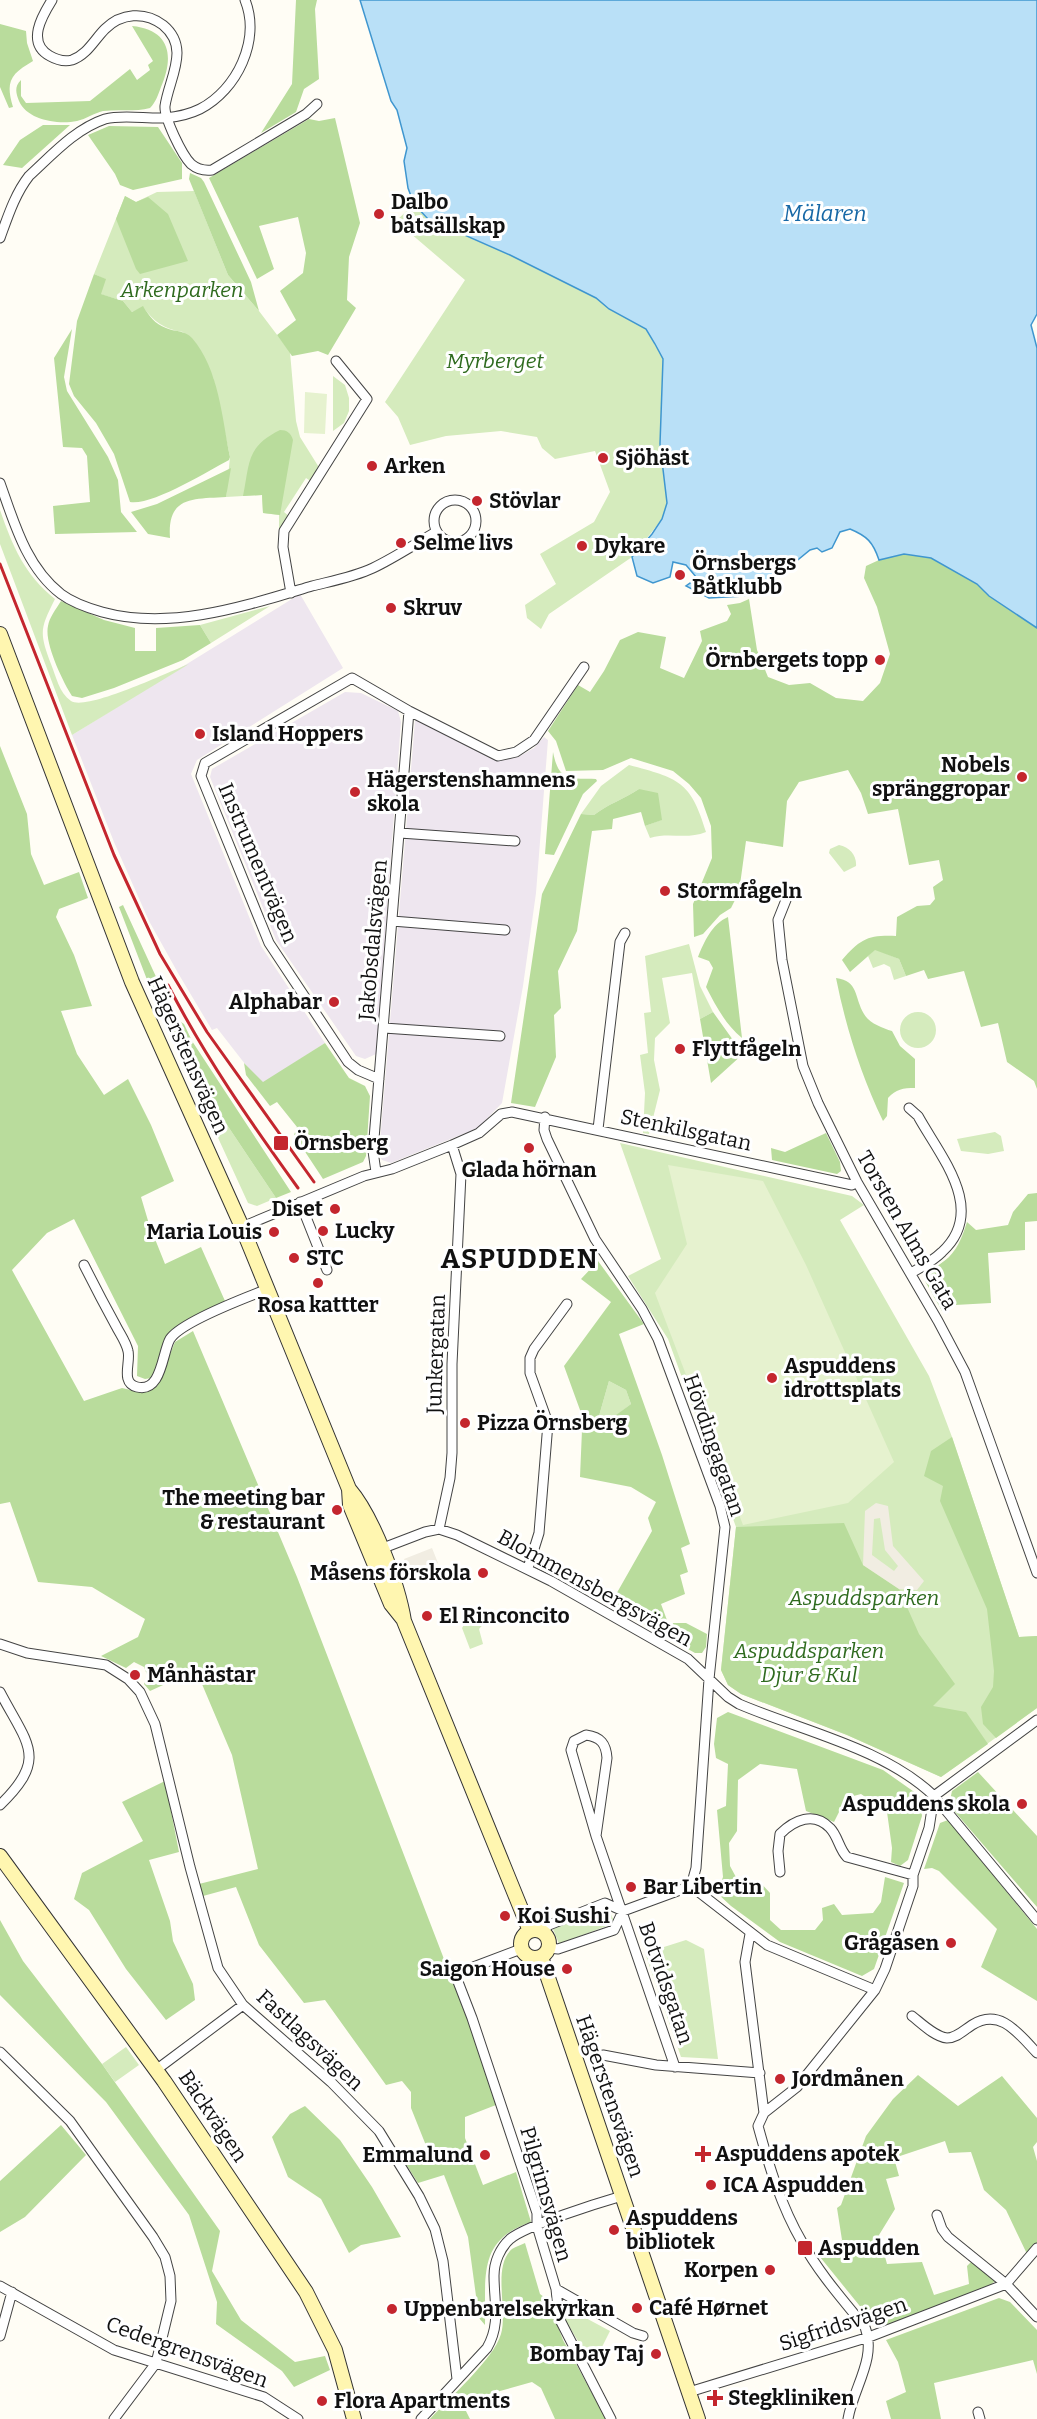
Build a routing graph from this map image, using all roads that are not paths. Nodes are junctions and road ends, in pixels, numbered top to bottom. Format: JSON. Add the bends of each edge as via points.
{"nodes":[{"id":1,"x":52,"y":0,"type":"edge"},
{"id":2,"x":245,"y":0,"type":"edge"},
{"id":3,"x":317,"y":104,"type":"dead end"},
{"id":4,"x":166,"y":118,"type":"junction"},
{"id":5,"x":0,"y":238,"type":"edge"},
{"id":6,"x":336,"y":361,"type":"dead end"},
{"id":7,"x":0,"y":483,"type":"edge"},
{"id":8,"x":436,"y":532,"type":"junction"},
{"id":9,"x":291,"y":593,"type":"junction"},
{"id":10,"x":0,"y":634,"type":"edge"},
{"id":11,"x":584,"y":667,"type":"dead end"},
{"id":12,"x":409,"y":711,"type":"junction"},
{"id":13,"x":400,"y":833,"type":"junction"},
{"id":14,"x":515,"y":841,"type":"dead end"},
{"id":15,"x":786,"y":900,"type":"dead end"},
{"id":16,"x":392,"y":921,"type":"junction"},
{"id":17,"x":505,"y":930,"type":"dead end"},
{"id":18,"x":625,"y":933,"type":"dead end"},
{"id":19,"x":384,"y":1028,"type":"junction"},
{"id":20,"x":500,"y":1036,"type":"dead end"},
{"id":21,"x":379,"y":1079,"type":"junction"},
{"id":22,"x":909,"y":1108,"type":"dead end"},
{"id":23,"x":545,"y":1118,"type":"junction"},
{"id":24,"x":598,"y":1129,"type":"junction"},
{"id":25,"x":452,"y":1145,"type":"junction"},
{"id":26,"x":376,"y":1172,"type":"junction"},
{"id":27,"x":857,"y":1182,"type":"junction"},
{"id":28,"x":300,"y":1202,"type":"junction"},
{"id":29,"x":242,"y":1227,"type":"junction"},
{"id":30,"x":84,"y":1265,"type":"dead end"},
{"id":31,"x":327,"y":1270,"type":"dead end"},
{"id":32,"x":911,"y":1273,"type":"junction"},
{"id":33,"x":268,"y":1289,"type":"junction"},
{"id":34,"x":567,"y":1304,"type":"dead end"},
{"id":35,"x":439,"y":1529,"type":"junction"},
{"id":36,"x":375,"y":1551,"type":"junction"},
{"id":37,"x":528,"y":1568,"type":"junction"},
{"id":38,"x":1036,"y":1568,"type":"edge"},
{"id":39,"x":0,"y":1644,"type":"edge"},
{"id":40,"x":709,"y":1679,"type":"junction"},
{"id":41,"x":0,"y":1692,"type":"edge"},
{"id":42,"x":1037,"y":1720,"type":"edge"},
{"id":43,"x":934,"y":1796,"type":"junction"},
{"id":44,"x":0,"y":1805,"type":"edge"},
{"id":45,"x":596,"y":1836,"type":"junction"},
{"id":46,"x":0,"y":1856,"type":"edge"},
{"id":47,"x":780,"y":1872,"type":"dead end"},
{"id":48,"x":913,"y":1875,"type":"junction"},
{"id":49,"x":691,"y":1886,"type":"junction"},
{"id":50,"x":623,"y":1911,"type":"junction"},
{"id":51,"x":1037,"y":1920,"type":"edge"},
{"id":52,"x":536,"y":1931,"type":"junction"},
{"id":53,"x":750,"y":1934,"type":"junction"},
{"id":54,"x":521,"y":1949,"type":"junction"},
{"id":55,"x":545,"y":1953,"type":"junction"},
{"id":56,"x":874,"y":1990,"type":"junction"},
{"id":57,"x":243,"y":2005,"type":"junction"},
{"id":58,"x":912,"y":2016,"type":"dead end"},
{"id":59,"x":0,"y":2052,"type":"edge"},
{"id":60,"x":1037,"y":2053,"type":"edge"},
{"id":61,"x":603,"y":2055,"type":"dead end"},
{"id":62,"x":675,"y":2067,"type":"junction"},
{"id":63,"x":156,"y":2070,"type":"junction"},
{"id":64,"x":760,"y":2073,"type":"junction"},
{"id":65,"x":764,"y":2113,"type":"junction"},
{"id":66,"x":622,"y":2196,"type":"junction"},
{"id":67,"x":937,"y":2215,"type":"dead end"},
{"id":68,"x":537,"y":2226,"type":"junction"},
{"id":69,"x":1037,"y":2248,"type":"edge"},
{"id":70,"x":1006,"y":2284,"type":"junction"},
{"id":71,"x":0,"y":2286,"type":"edge"},
{"id":72,"x":556,"y":2289,"type":"junction"},
{"id":73,"x":12,"y":2292,"type":"junction"},
{"id":74,"x":1037,"y":2317,"type":"edge"},
{"id":75,"x":0,"y":2336,"type":"edge"},
{"id":76,"x":643,"y":2336,"type":"dead end"},
{"id":77,"x":869,"y":2337,"type":"junction"},
{"id":78,"x":156,"y":2363,"type":"junction"},
{"id":79,"x":457,"y":2379,"type":"junction"},
{"id":80,"x":690,"y":2392,"type":"junction"},
{"id":81,"x":114,"y":2419,"type":"edge"},
{"id":82,"x":298,"y":2419,"type":"edge"},
{"id":83,"x":354,"y":2419,"type":"edge"},
{"id":84,"x":421,"y":2419,"type":"edge"},
{"id":85,"x":611,"y":2419,"type":"edge"},
{"id":86,"x":698,"y":2419,"type":"edge"},
{"id":87,"x":848,"y":2419,"type":"edge"}],
"edges":[{"from":1,"to":4,"type":"street","via":[[39,21],[38,39],[46,53],[58,60],[84,54],[106,27],[120,19],[142,15],[165,27],[178,51]]},
{"from":2,"to":4,"type":"street","via":[[248,48],[234,78],[200,109]]},
{"from":3,"to":4,"type":"street","via":[[205,171],[189,162]]},
{"from":4,"to":5,"type":"street","via":[[108,118],[81,130],[23,183]]},
{"from":6,"to":9,"type":"street","via":[[367,399],[284,531]]},
{"from":7,"to":9,"type":"street","via":[[21,540],[38,569],[61,594],[83,606],[116,616],[152,620],[179,618]]},
{"from":8,"to":8,"type":"street","via":[[446,541],[465,540],[476,523],[473,510],[455,499],[441,504],[434,514]]},
{"from":8,"to":9,"type":"street","via":[[373,568]]},
{"from":10,"to":29,"type":"street","name":"Hägerstensvägen","via":[[132,982]]},
{"from":11,"to":12,"type":"street","name":"Instrumentvägen","via":[[534,740],[516,752],[498,756]]},
{"from":12,"to":13,"type":"street","name":"Jakobsdalsvägen"},
{"from":12,"to":21,"type":"street","name":"Instrumentvägen","via":[[352,678],[205,763],[201,776],[269,943],[348,1062]]},
{"from":13,"to":14,"type":"street"},
{"from":13,"to":16,"type":"street","name":"Jakobsdalsvägen"},
{"from":15,"to":27,"type":"street","name":"Torsten Alms Gata","via":[[778,920],[782,960],[804,1066]]},
{"from":16,"to":17,"type":"street"},
{"from":16,"to":19,"type":"street","name":"Jakobsdalsvägen"},
{"from":18,"to":24,"type":"street","via":[[620,942]]},
{"from":19,"to":20,"type":"street"},
{"from":19,"to":21,"type":"street","name":"Jakobsdalsvägen"},
{"from":21,"to":26,"type":"street","name":"Jakobsdalsvägen"},
{"from":22,"to":32,"type":"street","via":[[918,1116],[961,1196],[961,1217],[955,1237],[943,1252]]},
{"from":23,"to":24,"type":"street","name":"Stenkilsgatan"},
{"from":23,"to":25,"type":"street","name":"Stenkilsgatan","via":[[506,1112],[479,1133]]},
{"from":23,"to":40,"type":"street","name":"Hövdingagatan","via":[[547,1139],[595,1239],[658,1339],[720,1506],[725,1527]]},
{"from":24,"to":27,"type":"street","name":"Stenkilsgatan","via":[[852,1185]]},
{"from":25,"to":26,"type":"street"},
{"from":25,"to":35,"type":"street","name":"Junkergatan","via":[[461,1174],[452,1453]]},
{"from":26,"to":28,"type":"street"},
{"from":27,"to":32,"type":"street","name":"Torsten Alms Gata"},
{"from":28,"to":29,"type":"street"},
{"from":28,"to":31,"type":"street"},
{"from":29,"to":33,"type":"street","name":"Hägerstensvägen"},
{"from":30,"to":33,"type":"street","via":[[128,1350],[127,1376],[135,1387],[153,1383],[171,1338],[187,1325]]},
{"from":32,"to":38,"type":"street","name":"Torsten Alms Gata","via":[[965,1372]]},
{"from":33,"to":36,"type":"street","name":"Hägerstensvägen","via":[[349,1488],[361,1502]]},
{"from":34,"to":37,"type":"street","via":[[530,1358],[530,1373],[548,1423],[539,1533]]},
{"from":35,"to":36,"type":"street"},
{"from":35,"to":37,"type":"street","name":"Blommensbergsvägen"},
{"from":36,"to":52,"type":"street","name":"Hägerstensvägen","via":[[400,1600],[404,1621]]},
{"from":37,"to":40,"type":"street","name":"Blommensbergsvägen","via":[[688,1659]]},
{"from":39,"to":57,"type":"street","name":"Fastlagsvägen","via":[[27,1653],[106,1665],[140,1692],[155,1724],[214,1957]]},
{"from":40,"to":43,"type":"street","name":"Blommensbergsvägen","via":[[739,1704],[887,1762],[916,1779]]},
{"from":40,"to":49,"type":"street","name":"Hövdingagatan","via":[[696,1868]]},
{"from":41,"to":44,"type":"street","via":[[30,1753],[26,1775]]},
{"from":42,"to":43,"type":"street"},
{"from":43,"to":48,"type":"street","via":[[929,1828]]},
{"from":43,"to":51,"type":"street","name":"Blommensbergsvägen"},
{"from":45,"to":45,"type":"street","name":"Botvidsgatan","via":[[607,1758],[604,1743],[586,1735],[574,1741],[571,1750]]},
{"from":45,"to":50,"type":"street","name":"Botvidsgatan"},
{"from":46,"to":63,"type":"street","name":"Bäckvägen"},
{"from":47,"to":48,"type":"street","via":[[780,1834],[789,1825],[811,1818],[830,1828],[847,1857]]},
{"from":48,"to":56,"type":"street","via":[[913,1886],[885,1969]]},
{"from":49,"to":50,"type":"street"},
{"from":49,"to":53,"type":"street"},
{"from":50,"to":52,"type":"street","via":[[605,1903]]},
{"from":50,"to":55,"type":"street","via":[[614,1930]]},
{"from":50,"to":62,"type":"street","name":"Botvidsgatan"},
{"from":52,"to":54,"type":"street","via":[[522,1938]]},
{"from":52,"to":55,"type":"street","name":"Hägerstensvägen","via":[[548,1939]]},
{"from":53,"to":56,"type":"street","via":[[766,1945]]},
{"from":53,"to":64,"type":"street","via":[[745,1962]]},
{"from":54,"to":55,"type":"street","via":[[527,1956]]},
{"from":54,"to":68,"type":"street","name":"Pilgrimsvägen","via":[[455,1974],[537,2213]]},
{"from":55,"to":66,"type":"street","name":"Hägerstensvägen"},
{"from":56,"to":65,"type":"street","via":[[797,2087]]},
{"from":57,"to":63,"type":"street"},
{"from":57,"to":79,"type":"street","name":"Fastlagsvägen","via":[[331,2082],[379,2131],[419,2196],[435,2229],[443,2262]]},
{"from":58,"to":60,"type":"street","via":[[949,2038],[979,2021],[1004,2021]]},
{"from":59,"to":78,"type":"street","via":[[68,2120],[165,2257],[171,2301]]},
{"from":61,"to":62,"type":"street"},
{"from":62,"to":64,"type":"street"},
{"from":63,"to":83,"type":"street","name":"Bäckvägen","via":[[317,2311],[335,2350]]},
{"from":64,"to":65,"type":"street"},
{"from":65,"to":77,"type":"street","via":[[758,2126],[783,2204],[802,2242]]},
{"from":66,"to":68,"type":"street"},
{"from":66,"to":80,"type":"street","name":"Hägerstensvägen"},
{"from":67,"to":70,"type":"street","via":[[948,2237]]},
{"from":68,"to":72,"type":"street","name":"Pilgrimsvägen"},
{"from":68,"to":79,"type":"street","via":[[512,2237],[499,2252],[494,2274],[497,2313],[493,2338]]},
{"from":69,"to":70,"type":"street"},
{"from":70,"to":74,"type":"street"},
{"from":70,"to":77,"type":"street","name":"Sigfridsvägen"},
{"from":71,"to":73,"type":"street","name":"Cedergrensvägen"},
{"from":72,"to":76,"type":"street"},
{"from":72,"to":85,"type":"street","name":"Pilgrimsvägen","via":[[559,2318]]},
{"from":73,"to":75,"type":"street"},
{"from":73,"to":78,"type":"street","name":"Cedergrensvägen","via":[[114,2350]]},
{"from":77,"to":80,"type":"street","name":"Sigfridsvägen"},
{"from":77,"to":87,"type":"street","via":[[870,2349]]},
{"from":78,"to":81,"type":"street"},
{"from":78,"to":82,"type":"street","name":"Cedergrensvägen","via":[[264,2397]]},
{"from":79,"to":84,"type":"street"},
{"from":80,"to":86,"type":"street","name":"Hägerstensvägen"}]}
